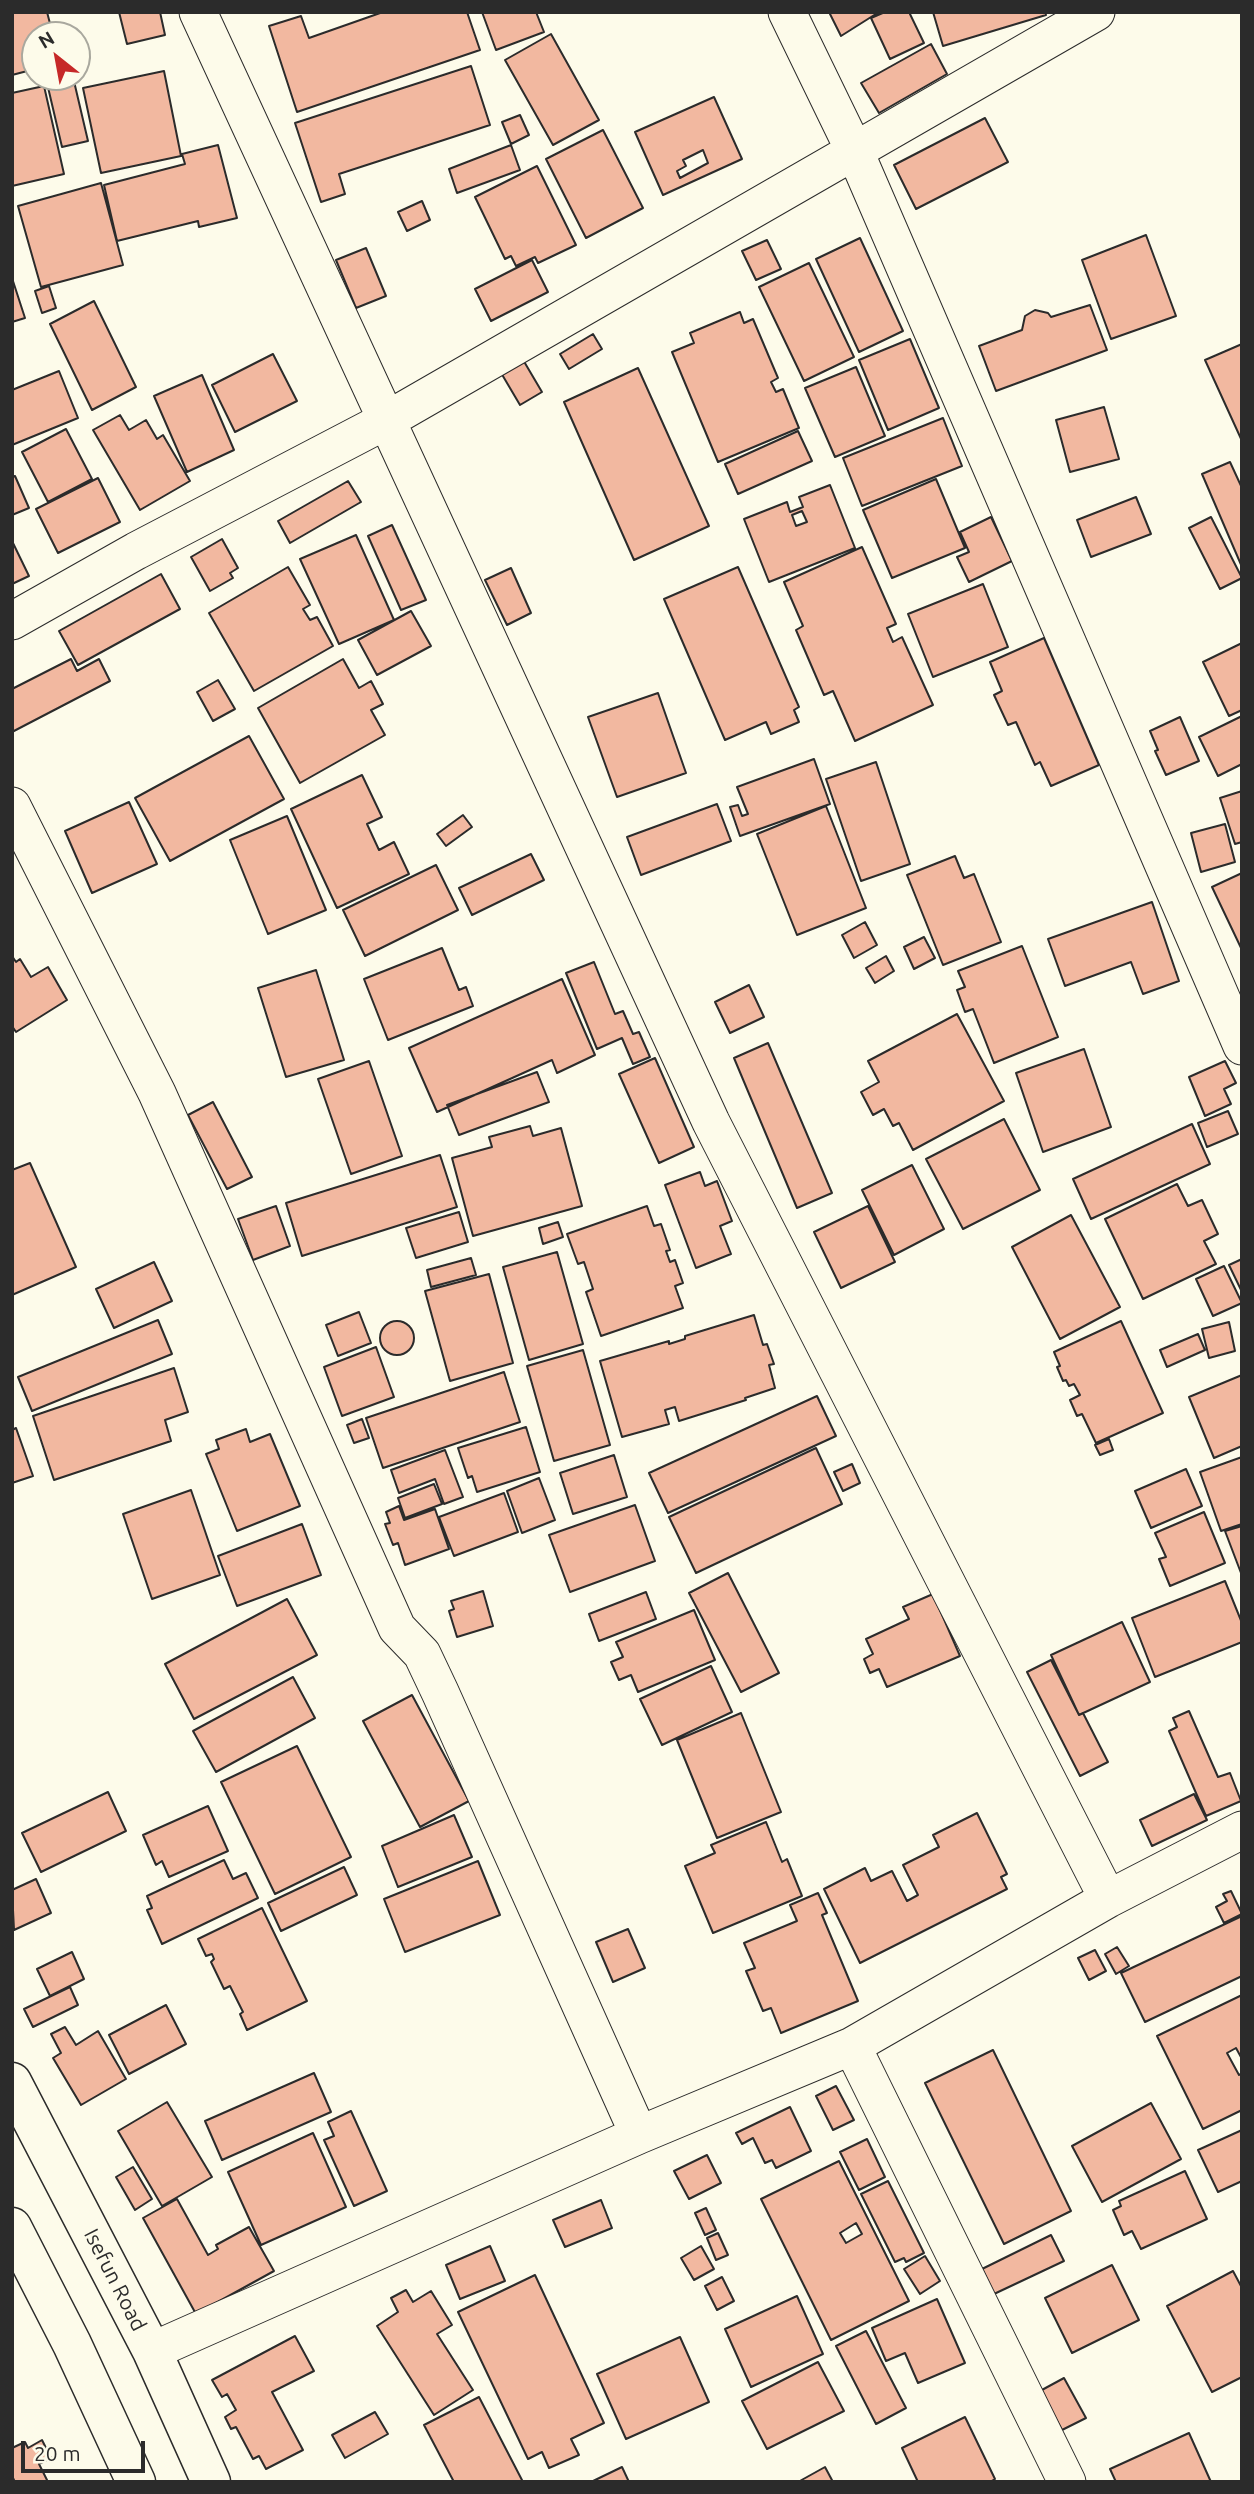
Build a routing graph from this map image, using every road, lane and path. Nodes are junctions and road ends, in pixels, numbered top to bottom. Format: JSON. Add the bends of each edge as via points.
{"nodes":[{"id":1,"x":198,"y":12,"type":"edge"},
{"id":2,"x":787,"y":12,"type":"edge"},
{"id":3,"x":1096,"y":12,"type":"edge"},
{"id":4,"x":855,"y":152,"type":"junction"},
{"id":5,"x":387,"y":420,"type":"junction"},
{"id":6,"x":12,"y":621,"type":"edge"},
{"id":7,"x":12,"y":806,"type":"edge"},
{"id":8,"x":1242,"y":1046,"type":"edge"},
{"id":9,"x":1242,"y":1830,"type":"edge"},
{"id":10,"x":1108,"y":1899,"type":"junction"},
{"id":11,"x":852,"y":2046,"type":"junction"},
{"id":12,"x":12,"y":2081,"type":"edge"},
{"id":13,"x":639,"y":2135,"type":"junction"},
{"id":14,"x":13,"y":2231,"type":"edge"},
{"id":15,"x":152,"y":2351,"type":"junction"},
{"id":16,"x":136,"y":2482,"type":"edge"},
{"id":17,"x":211,"y":2482,"type":"edge"},
{"id":18,"x":1067,"y":2482,"type":"edge"}],
"edges":[{"from":1,"to":5,"type":"street"},
{"from":2,"to":4,"type":"street"},
{"from":3,"to":4,"type":"street"},
{"from":4,"to":5,"type":"street"},
{"from":4,"to":8,"type":"street"},
{"from":5,"to":6,"type":"street"},
{"from":5,"to":10,"type":"street","via":[[711,1122]]},
{"from":7,"to":13,"type":"street","via":[[157,1093],[397,1628],[422,1654],[440,1692]]},
{"from":9,"to":10,"type":"street"},
{"from":10,"to":11,"type":"street"},
{"from":11,"to":13,"type":"street"},
{"from":11,"to":18,"type":"street"},
{"from":12,"to":15,"type":"street","name":"Isefun Road"},
{"from":13,"to":15,"type":"street"},
{"from":14,"to":16,"type":"street"},
{"from":15,"to":17,"type":"street","name":"Isefun Road"}]}
